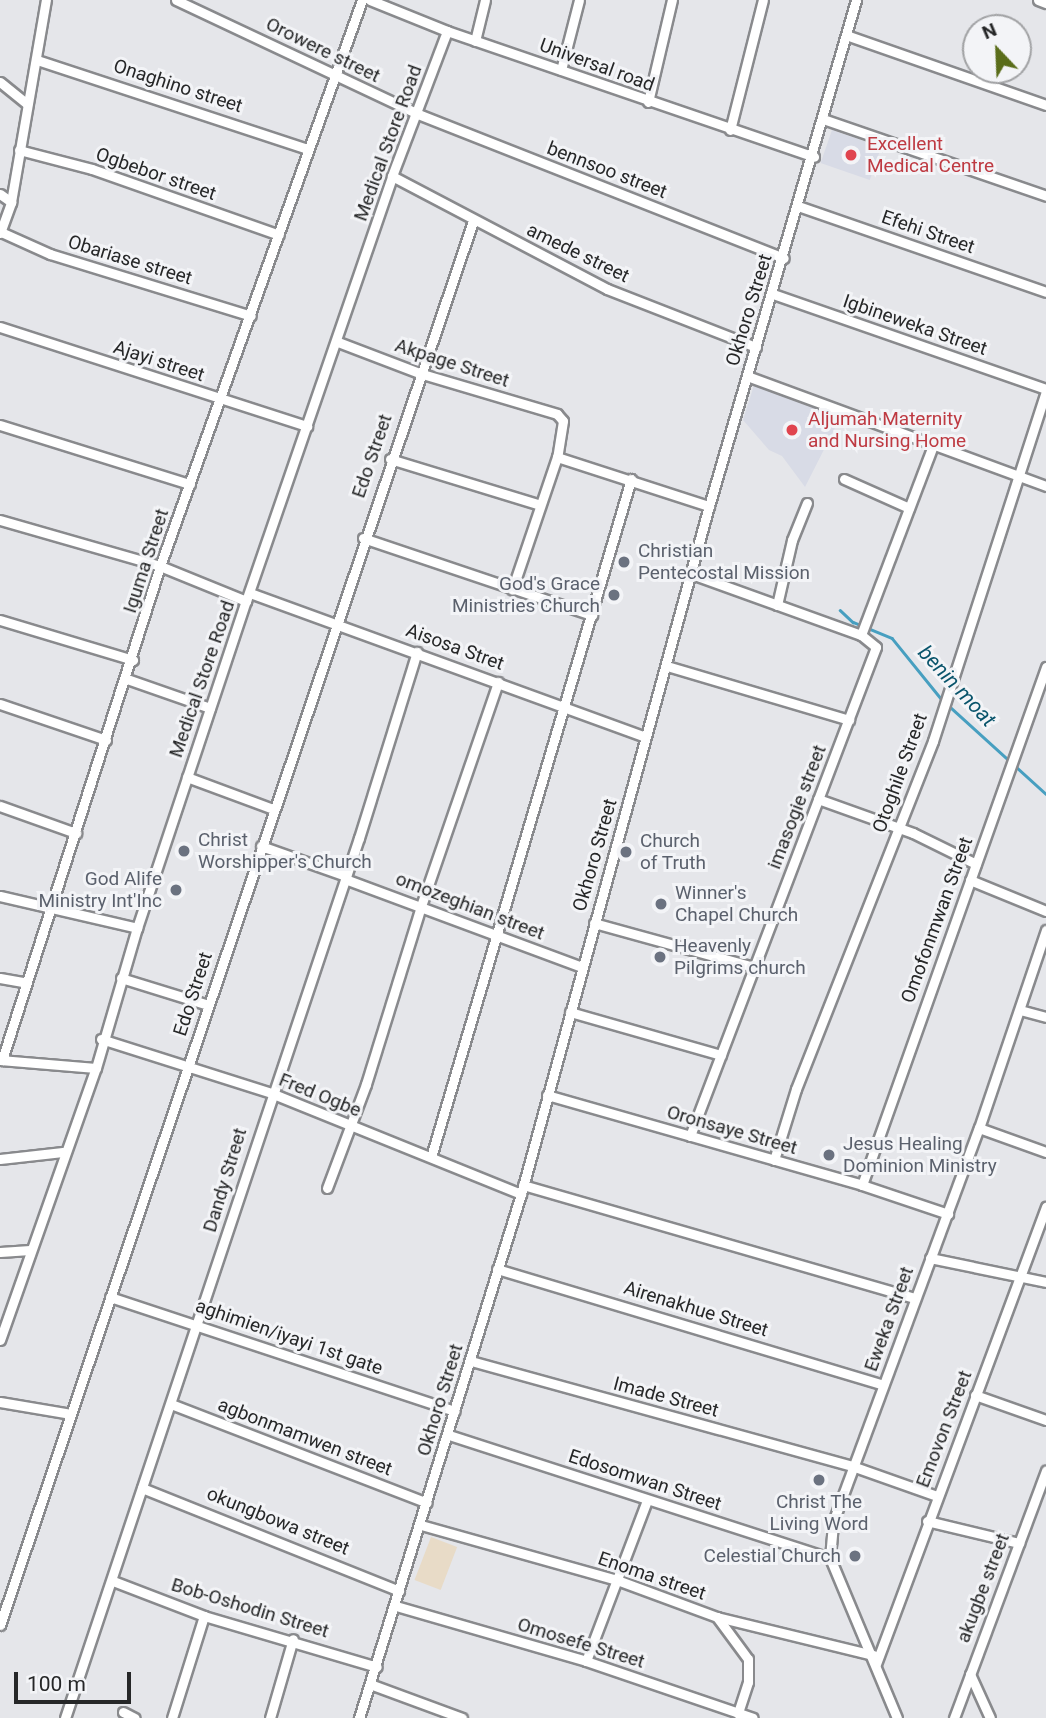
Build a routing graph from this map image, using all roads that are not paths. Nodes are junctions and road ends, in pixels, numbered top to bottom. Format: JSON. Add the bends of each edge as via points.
{"nodes":[{"id":1,"x":46,"y":0,"type":"edge"},
{"id":2,"x":176,"y":0,"type":"edge"},
{"id":3,"x":362,"y":0,"type":"edge"},
{"id":4,"x":370,"y":0,"type":"edge"},
{"id":5,"x":485,"y":0,"type":"edge"},
{"id":6,"x":579,"y":0,"type":"edge"},
{"id":7,"x":672,"y":0,"type":"edge"},
{"id":8,"x":763,"y":0,"type":"edge"},
{"id":9,"x":856,"y":0,"type":"edge"},
{"id":10,"x":1038,"y":0,"type":"edge"},
{"id":11,"x":1046,"y":3,"type":"edge"},
{"id":12,"x":393,"y":4,"type":"edge"},
{"id":13,"x":447,"y":31,"type":"junction"},
{"id":14,"x":846,"y":35,"type":"junction"},
{"id":15,"x":475,"y":41,"type":"junction"},
{"id":16,"x":37,"y":60,"type":"junction"},
{"id":17,"x":561,"y":70,"type":"junction"},
{"id":18,"x":336,"y":76,"type":"junction"},
{"id":19,"x":0,"y":82,"type":"edge"},
{"id":20,"x":648,"y":102,"type":"junction"},
{"id":21,"x":27,"y":104,"type":"junction"},
{"id":22,"x":1046,"y":105,"type":"edge"},
{"id":23,"x":418,"y":114,"type":"junction"},
{"id":24,"x":823,"y":119,"type":"junction"},
{"id":25,"x":730,"y":130,"type":"junction"},
{"id":26,"x":307,"y":149,"type":"junction"},
{"id":27,"x":19,"y":150,"type":"junction"},
{"id":28,"x":814,"y":157,"type":"junction"},
{"id":29,"x":392,"y":176,"type":"junction"},
{"id":30,"x":0,"y":194,"type":"edge"},
{"id":31,"x":1046,"y":196,"type":"edge"},
{"id":32,"x":11,"y":202,"type":"junction"},
{"id":33,"x":797,"y":206,"type":"junction"},
{"id":34,"x":473,"y":221,"type":"junction"},
{"id":35,"x":1,"y":232,"type":"edge"},
{"id":36,"x":279,"y":235,"type":"junction"},
{"id":37,"x":784,"y":258,"type":"junction"},
{"id":38,"x":1046,"y":292,"type":"edge"},
{"id":39,"x":773,"y":293,"type":"junction"},
{"id":40,"x":251,"y":316,"type":"junction"},
{"id":41,"x":0,"y":327,"type":"edge"},
{"id":42,"x":338,"y":342,"type":"junction"},
{"id":43,"x":756,"y":346,"type":"junction"},
{"id":44,"x":419,"y":373,"type":"junction"},
{"id":45,"x":747,"y":376,"type":"junction"},
{"id":46,"x":1046,"y":391,"type":"edge"},
{"id":47,"x":221,"y":400,"type":"junction"},
{"id":48,"x":0,"y":425,"type":"edge"},
{"id":49,"x":307,"y":426,"type":"junction"},
{"id":50,"x":934,"y":443,"type":"junction"},
{"id":51,"x":557,"y":457,"type":"junction"},
{"id":52,"x":390,"y":459,"type":"junction"},
{"id":53,"x":1021,"y":476,"type":"junction"},
{"id":54,"x":631,"y":478,"type":"junction"},
{"id":55,"x":844,"y":479,"type":"dead end"},
{"id":56,"x":190,"y":484,"type":"junction"},
{"id":57,"x":1046,"y":486,"type":"edge"},
{"id":58,"x":807,"y":503,"type":"dead end"},
{"id":59,"x":540,"y":505,"type":"junction"},
{"id":60,"x":709,"y":506,"type":"junction"},
{"id":61,"x":909,"y":508,"type":"junction"},
{"id":62,"x":0,"y":520,"type":"edge"},
{"id":63,"x":363,"y":538,"type":"junction"},
{"id":64,"x":160,"y":566,"type":"junction"},
{"id":65,"x":692,"y":574,"type":"junction"},
{"id":66,"x":512,"y":590,"type":"junction"},
{"id":67,"x":248,"y":597,"type":"junction"},
{"id":68,"x":777,"y":605,"type":"junction"},
{"id":69,"x":592,"y":615,"type":"junction"},
{"id":70,"x":0,"y":620,"type":"edge"},
{"id":71,"x":336,"y":622,"type":"junction"},
{"id":72,"x":861,"y":635,"type":"junction"},
{"id":73,"x":417,"y":652,"type":"junction"},
{"id":74,"x":133,"y":660,"type":"junction"},
{"id":75,"x":667,"y":666,"type":"junction"},
{"id":76,"x":1046,"y":667,"type":"edge"},
{"id":77,"x":127,"y":679,"type":"junction"},
{"id":78,"x":498,"y":681,"type":"junction"},
{"id":79,"x":0,"y":704,"type":"edge"},
{"id":80,"x":566,"y":707,"type":"junction"},
{"id":81,"x":210,"y":708,"type":"junction"},
{"id":82,"x":849,"y":720,"type":"junction"},
{"id":83,"x":646,"y":737,"type":"junction"},
{"id":84,"x":106,"y":740,"type":"junction"},
{"id":85,"x":187,"y":777,"type":"junction"},
{"id":86,"x":818,"y":799,"type":"junction"},
{"id":87,"x":0,"y":806,"type":"edge"},
{"id":88,"x":273,"y":809,"type":"junction"},
{"id":89,"x":898,"y":828,"type":"junction"},
{"id":90,"x":76,"y":833,"type":"junction"},
{"id":91,"x":261,"y":846,"type":"junction"},
{"id":92,"x":975,"y":864,"type":"junction"},
{"id":93,"x":346,"y":877,"type":"junction"},
{"id":94,"x":970,"y":880,"type":"junction"},
{"id":95,"x":0,"y":896,"type":"edge"},
{"id":96,"x":421,"y":905,"type":"junction"},
{"id":97,"x":51,"y":908,"type":"junction"},
{"id":98,"x":1046,"y":911,"type":"edge"},
{"id":99,"x":594,"y":923,"type":"junction"},
{"id":100,"x":137,"y":928,"type":"junction"},
{"id":101,"x":1046,"y":930,"type":"edge"},
{"id":102,"x":497,"y":934,"type":"junction"},
{"id":103,"x":581,"y":967,"type":"junction"},
{"id":104,"x":754,"y":967,"type":"junction"},
{"id":105,"x":0,"y":978,"type":"edge"},
{"id":106,"x":121,"y":978,"type":"junction"},
{"id":107,"x":23,"y":982,"type":"junction"},
{"id":108,"x":208,"y":1005,"type":"junction"},
{"id":109,"x":1020,"y":1010,"type":"junction"},
{"id":110,"x":570,"y":1012,"type":"junction"},
{"id":111,"x":1046,"y":1017,"type":"edge"},
{"id":112,"x":101,"y":1039,"type":"junction"},
{"id":113,"x":721,"y":1055,"type":"junction"},
{"id":114,"x":1,"y":1060,"type":"edge"},
{"id":115,"x":187,"y":1067,"type":"junction"},
{"id":116,"x":96,"y":1068,"type":"junction"},
{"id":117,"x":271,"y":1093,"type":"junction"},
{"id":118,"x":547,"y":1095,"type":"junction"},
{"id":119,"x":348,"y":1126,"type":"junction"},
{"id":120,"x":979,"y":1128,"type":"junction"},
{"id":121,"x":690,"y":1136,"type":"junction"},
{"id":122,"x":64,"y":1152,"type":"junction"},
{"id":123,"x":1046,"y":1152,"type":"edge"},
{"id":124,"x":431,"y":1157,"type":"junction"},
{"id":125,"x":0,"y":1159,"type":"edge"},
{"id":126,"x":774,"y":1160,"type":"junction"},
{"id":127,"x":862,"y":1185,"type":"junction"},
{"id":128,"x":327,"y":1188,"type":"dead end"},
{"id":129,"x":522,"y":1190,"type":"junction"},
{"id":130,"x":1046,"y":1207,"type":"edge"},
{"id":131,"x":948,"y":1214,"type":"junction"},
{"id":132,"x":30,"y":1250,"type":"junction"},
{"id":133,"x":0,"y":1252,"type":"edge"},
{"id":134,"x":930,"y":1258,"type":"junction"},
{"id":135,"x":497,"y":1269,"type":"junction"},
{"id":136,"x":1020,"y":1276,"type":"junction"},
{"id":137,"x":1046,"y":1282,"type":"edge"},
{"id":138,"x":110,"y":1297,"type":"junction"},
{"id":139,"x":915,"y":1298,"type":"junction"},
{"id":140,"x":198,"y":1324,"type":"junction"},
{"id":141,"x":0,"y":1340,"type":"edge"},
{"id":142,"x":471,"y":1361,"type":"junction"},
{"id":143,"x":883,"y":1385,"type":"junction"},
{"id":144,"x":975,"y":1395,"type":"junction"},
{"id":145,"x":0,"y":1402,"type":"edge"},
{"id":146,"x":171,"y":1404,"type":"junction"},
{"id":147,"x":456,"y":1411,"type":"junction"},
{"id":148,"x":71,"y":1414,"type":"junction"},
{"id":149,"x":1046,"y":1420,"type":"edge"},
{"id":150,"x":449,"y":1435,"type":"junction"},
{"id":151,"x":852,"y":1466,"type":"junction"},
{"id":152,"x":1046,"y":1474,"type":"edge"},
{"id":153,"x":142,"y":1488,"type":"junction"},
{"id":154,"x":937,"y":1496,"type":"junction"},
{"id":155,"x":647,"y":1500,"type":"junction"},
{"id":156,"x":427,"y":1503,"type":"junction"},
{"id":157,"x":927,"y":1521,"type":"junction"},
{"id":158,"x":421,"y":1525,"type":"junction"},
{"id":159,"x":1019,"y":1543,"type":"junction"},
{"id":160,"x":830,"y":1558,"type":"junction"},
{"id":161,"x":617,"y":1580,"type":"junction"},
{"id":162,"x":113,"y":1581,"type":"junction"},
{"id":163,"x":400,"y":1591,"type":"junction"},
{"id":164,"x":396,"y":1606,"type":"junction"},
{"id":165,"x":204,"y":1616,"type":"junction"},
{"id":166,"x":717,"y":1617,"type":"junction"},
{"id":167,"x":0,"y":1625,"type":"edge"},
{"id":168,"x":293,"y":1639,"type":"junction"},
{"id":169,"x":875,"y":1660,"type":"junction"},
{"id":170,"x":586,"y":1661,"type":"junction"},
{"id":171,"x":377,"y":1667,"type":"junction"},
{"id":172,"x":970,"y":1674,"type":"junction"},
{"id":173,"x":370,"y":1684,"type":"junction"},
{"id":174,"x":123,"y":1713,"type":"dead end"},
{"id":175,"x":738,"y":1713,"type":"junction"},
{"id":176,"x":65,"y":1718,"type":"edge"},
{"id":177,"x":135,"y":1718,"type":"edge"},
{"id":178,"x":172,"y":1718,"type":"edge"},
{"id":179,"x":270,"y":1718,"type":"edge"},
{"id":180,"x":359,"y":1718,"type":"edge"},
{"id":181,"x":462,"y":1718,"type":"edge"},
{"id":182,"x":753,"y":1718,"type":"edge"},
{"id":183,"x":897,"y":1718,"type":"edge"},
{"id":184,"x":954,"y":1718,"type":"edge"},
{"id":185,"x":990,"y":1718,"type":"edge"}],
"edges":[{"from":1,"to":16,"type":"street"},
{"from":2,"to":18,"type":"street","name":"Orowere street"},
{"from":3,"to":18,"type":"street","name":"Iguma Street"},
{"from":4,"to":12,"type":"street","name":"Universal road"},
{"from":5,"to":15,"type":"street"},
{"from":6,"to":17,"type":"street"},
{"from":7,"to":20,"type":"street"},
{"from":8,"to":25,"type":"street"},
{"from":9,"to":14,"type":"street","name":"Okhoro Street"},
{"from":10,"to":11,"type":"street"},
{"from":12,"to":13,"type":"street","name":"Universal road"},
{"from":13,"to":15,"type":"street","name":"Universal road"},
{"from":13,"to":23,"type":"street","name":"Medical Store Road"},
{"from":14,"to":22,"type":"street"},
{"from":14,"to":24,"type":"street","name":"Okhoro Street"},
{"from":15,"to":17,"type":"street","name":"Universal road"},
{"from":16,"to":21,"type":"street"},
{"from":16,"to":26,"type":"street","name":"Onaghino street"},
{"from":17,"to":20,"type":"street","name":"Universal road"},
{"from":18,"to":23,"type":"street","name":"Orowere street"},
{"from":18,"to":26,"type":"street","name":"Iguma Street"},
{"from":19,"to":21,"type":"street"},
{"from":20,"to":25,"type":"street","name":"Universal road"},
{"from":21,"to":27,"type":"street"},
{"from":23,"to":29,"type":"street","name":"Medical Store Road"},
{"from":23,"to":37,"type":"street","name":"bennsoo street"},
{"from":24,"to":28,"type":"street","name":"Okhoro Street"},
{"from":24,"to":31,"type":"street"},
{"from":25,"to":28,"type":"street","name":"Universal road"},
{"from":26,"to":36,"type":"street","name":"Iguma Street"},
{"from":27,"to":32,"type":"street"},
{"from":27,"to":36,"type":"street","name":"Ogbebor street","via":[[92,169]]},
{"from":28,"to":33,"type":"street","name":"Okhoro Street"},
{"from":29,"to":34,"type":"street","name":"amede street"},
{"from":29,"to":42,"type":"street","name":"Medical Store Road"},
{"from":30,"to":32,"type":"street"},
{"from":32,"to":35,"type":"street"},
{"from":33,"to":37,"type":"street","name":"Okhoro Street"},
{"from":33,"to":38,"type":"street","name":"Efehi Street"},
{"from":34,"to":43,"type":"street","name":"amede street","via":[[607,289]]},
{"from":34,"to":44,"type":"street","name":"Edo Street"},
{"from":35,"to":40,"type":"street","name":"Obariase street","via":[[50,254]]},
{"from":36,"to":40,"type":"street","name":"Iguma Street"},
{"from":37,"to":39,"type":"street","name":"Okhoro Street"},
{"from":39,"to":43,"type":"street","name":"Okhoro Street"},
{"from":39,"to":46,"type":"street","name":"Igbineweka Street"},
{"from":40,"to":47,"type":"street","name":"Iguma Street"},
{"from":41,"to":47,"type":"street","name":"Ajayi street"},
{"from":42,"to":44,"type":"street","name":"Akpage Street"},
{"from":42,"to":49,"type":"street","name":"Medical Store Road"},
{"from":43,"to":45,"type":"street","name":"Okhoro Street"},
{"from":44,"to":51,"type":"street","name":"Akpage Street","via":[[557,414],[565,429]]},
{"from":44,"to":52,"type":"street","name":"Edo Street"},
{"from":45,"to":50,"type":"street"},
{"from":45,"to":60,"type":"street","name":"Okhoro Street"},
{"from":46,"to":53,"type":"street","name":"Otoghile Street"},
{"from":47,"to":49,"type":"street","name":"Ajayi street"},
{"from":47,"to":56,"type":"street","name":"Iguma Street"},
{"from":48,"to":56,"type":"street"},
{"from":49,"to":67,"type":"street","name":"Medical Store Road"},
{"from":50,"to":53,"type":"street"},
{"from":50,"to":61,"type":"street"},
{"from":51,"to":54,"type":"street"},
{"from":51,"to":59,"type":"street"},
{"from":52,"to":59,"type":"street"},
{"from":52,"to":63,"type":"street","name":"Edo Street"},
{"from":53,"to":57,"type":"street"},
{"from":53,"to":89,"type":"street","name":"Otoghile Street","via":[[933,741]]},
{"from":54,"to":60,"type":"street"},
{"from":54,"to":69,"type":"street"},
{"from":55,"to":61,"type":"street"},
{"from":56,"to":64,"type":"street","name":"Iguma Street"},
{"from":58,"to":68,"type":"street","via":[[792,540]]},
{"from":59,"to":66,"type":"street"},
{"from":60,"to":65,"type":"street","name":"Okhoro Street"},
{"from":61,"to":72,"type":"street"},
{"from":62,"to":64,"type":"street","name":"Aisosa Stret"},
{"from":63,"to":66,"type":"street"},
{"from":63,"to":71,"type":"street","name":"Edo Street"},
{"from":64,"to":67,"type":"street","name":"Aisosa Stret"},
{"from":64,"to":74,"type":"street","name":"Iguma Street"},
{"from":65,"to":68,"type":"street"},
{"from":65,"to":75,"type":"street","name":"Okhoro Street"},
{"from":66,"to":69,"type":"street"},
{"from":67,"to":71,"type":"street","name":"Aisosa Stret"},
{"from":67,"to":81,"type":"street","name":"Medical Store Road"},
{"from":68,"to":72,"type":"street"},
{"from":69,"to":80,"type":"street"},
{"from":70,"to":74,"type":"street"},
{"from":71,"to":73,"type":"street","name":"Aisosa Stret"},
{"from":71,"to":88,"type":"street","name":"Edo Street"},
{"from":72,"to":82,"type":"street","name":"imasogie street","via":[[876,647]]},
{"from":73,"to":78,"type":"street","name":"Aisosa Stret"},
{"from":73,"to":93,"type":"street","name":"Dandy Street"},
{"from":74,"to":77,"type":"street","name":"Iguma Street"},
{"from":75,"to":82,"type":"street"},
{"from":75,"to":83,"type":"street","name":"Okhoro Street"},
{"from":76,"to":92,"type":"street","name":"Omofonmwan Street"},
{"from":77,"to":81,"type":"street"},
{"from":77,"to":84,"type":"street","name":"Iguma Street"},
{"from":78,"to":80,"type":"street","name":"Aisosa Stret"},
{"from":78,"to":96,"type":"street"},
{"from":79,"to":84,"type":"street"},
{"from":80,"to":83,"type":"street","name":"Aisosa Stret"},
{"from":80,"to":102,"type":"street"},
{"from":81,"to":85,"type":"street","name":"Medical Store Road"},
{"from":82,"to":86,"type":"street","name":"imasogie street"},
{"from":83,"to":99,"type":"street","name":"Okhoro Street"},
{"from":84,"to":90,"type":"street","name":"Iguma Street"},
{"from":85,"to":88,"type":"street"},
{"from":85,"to":100,"type":"street","name":"Medical Store Road"},
{"from":86,"to":89,"type":"street"},
{"from":86,"to":104,"type":"street","name":"imasogie street"},
{"from":87,"to":90,"type":"street"},
{"from":88,"to":91,"type":"street","name":"Edo Street"},
{"from":89,"to":92,"type":"street"},
{"from":89,"to":126,"type":"street","name":"Otoghile Street","via":[[796,1089]]},
{"from":90,"to":97,"type":"street","name":"Iguma Street"},
{"from":91,"to":93,"type":"street","name":"omozeghian street"},
{"from":91,"to":108,"type":"street","name":"Edo Street"},
{"from":92,"to":94,"type":"street","name":"Omofonmwan Street"},
{"from":93,"to":96,"type":"street","name":"omozeghian street"},
{"from":93,"to":117,"type":"street","name":"Dandy Street"},
{"from":94,"to":98,"type":"street"},
{"from":94,"to":127,"type":"street","name":"Omofonmwan Street"},
{"from":95,"to":97,"type":"street"},
{"from":96,"to":102,"type":"street","name":"omozeghian street"},
{"from":96,"to":119,"type":"street","via":[[366,1084]]},
{"from":97,"to":100,"type":"street"},
{"from":97,"to":107,"type":"street","name":"Iguma Street"},
{"from":99,"to":103,"type":"street","name":"Okhoro Street"},
{"from":99,"to":104,"type":"street"},
{"from":100,"to":106,"type":"street","name":"Medical Store Road"},
{"from":101,"to":109,"type":"street","name":"Eweka Street"},
{"from":102,"to":103,"type":"street","name":"omozeghian street"},
{"from":102,"to":124,"type":"street"},
{"from":103,"to":110,"type":"street","name":"Okhoro Street"},
{"from":104,"to":113,"type":"street","name":"imasogie street"},
{"from":105,"to":107,"type":"street"},
{"from":106,"to":108,"type":"street"},
{"from":106,"to":112,"type":"street","name":"Medical Store Road"},
{"from":107,"to":114,"type":"street","name":"Iguma Street"},
{"from":108,"to":115,"type":"street","name":"Edo Street"},
{"from":109,"to":111,"type":"street"},
{"from":109,"to":120,"type":"street","name":"Eweka Street"},
{"from":110,"to":113,"type":"street"},
{"from":110,"to":118,"type":"street","name":"Okhoro Street"},
{"from":112,"to":115,"type":"street","name":"Fred Ogbe"},
{"from":112,"to":116,"type":"street","name":"Medical Store Road"},
{"from":113,"to":121,"type":"street","name":"imasogie street"},
{"from":114,"to":116,"type":"street"},
{"from":115,"to":117,"type":"street","name":"Fred Ogbe"},
{"from":115,"to":138,"type":"street","name":"Edo Street"},
{"from":116,"to":122,"type":"street","name":"Medical Store Road"},
{"from":117,"to":119,"type":"street","name":"Fred Ogbe"},
{"from":117,"to":140,"type":"street","name":"Dandy Street"},
{"from":118,"to":121,"type":"street","name":"Oronsaye Street"},
{"from":118,"to":129,"type":"street","name":"Okhoro Street"},
{"from":119,"to":124,"type":"street","name":"Fred Ogbe"},
{"from":119,"to":128,"type":"street"},
{"from":120,"to":123,"type":"street"},
{"from":120,"to":131,"type":"street","name":"Eweka Street"},
{"from":121,"to":126,"type":"street","name":"Oronsaye Street"},
{"from":122,"to":125,"type":"street"},
{"from":122,"to":132,"type":"street","name":"Medical Store Road"},
{"from":124,"to":129,"type":"street","name":"Fred Ogbe"},
{"from":126,"to":127,"type":"street","name":"Oronsaye Street"},
{"from":127,"to":131,"type":"street","name":"Oronsaye Street"},
{"from":129,"to":135,"type":"street","name":"Okhoro Street"},
{"from":129,"to":139,"type":"street","name":"Fred Ogbe"},
{"from":130,"to":136,"type":"street","name":"Emovon Street"},
{"from":131,"to":134,"type":"street","name":"Eweka Street"},
{"from":132,"to":133,"type":"street"},
{"from":132,"to":141,"type":"street","name":"Medical Store Road"},
{"from":134,"to":136,"type":"street"},
{"from":134,"to":139,"type":"street","name":"Eweka Street"},
{"from":135,"to":142,"type":"street","name":"Okhoro Street"},
{"from":135,"to":143,"type":"street","name":"Airenakhue Street"},
{"from":136,"to":137,"type":"street"},
{"from":136,"to":144,"type":"street","name":"Emovon Street"},
{"from":138,"to":140,"type":"street","name":"aghimien/iyayi 1st gate"},
{"from":138,"to":148,"type":"street","name":"Edo Street"},
{"from":139,"to":143,"type":"street","name":"Eweka Street"},
{"from":140,"to":146,"type":"street","name":"Dandy Street"},
{"from":140,"to":147,"type":"street","name":"aghimien/iyayi 1st gate"},
{"from":142,"to":147,"type":"street","name":"Okhoro Street"},
{"from":142,"to":151,"type":"street","name":"Imade Street"},
{"from":143,"to":151,"type":"street","name":"Eweka Street"},
{"from":144,"to":149,"type":"street"},
{"from":144,"to":154,"type":"street","name":"Emovon Street"},
{"from":145,"to":148,"type":"street"},
{"from":146,"to":153,"type":"street","name":"Dandy Street"},
{"from":146,"to":156,"type":"street","name":"agbonmamwen street"},
{"from":147,"to":150,"type":"street","name":"Okhoro Street"},
{"from":148,"to":167,"type":"street","name":"Edo Street"},
{"from":150,"to":155,"type":"street","name":"Edosomwan Street"},
{"from":150,"to":156,"type":"street","name":"Okhoro Street"},
{"from":151,"to":154,"type":"street","name":"Imade Street"},
{"from":151,"to":160,"type":"street","name":"Eweka Street","via":[[833,1522]]},
{"from":152,"to":159,"type":"street","name":"akugbe street"},
{"from":153,"to":162,"type":"street","name":"Dandy Street"},
{"from":153,"to":163,"type":"street","name":"okungbowa street"},
{"from":154,"to":157,"type":"street","name":"Emovon Street"},
{"from":155,"to":160,"type":"street","name":"Edosomwan Street"},
{"from":155,"to":161,"type":"street"},
{"from":156,"to":158,"type":"street","name":"Okhoro Street"},
{"from":157,"to":159,"type":"street"},
{"from":157,"to":169,"type":"street","name":"Emovon Street"},
{"from":158,"to":161,"type":"street","name":"Enoma street"},
{"from":158,"to":163,"type":"street","name":"Okhoro Street"},
{"from":159,"to":172,"type":"street","name":"akugbe street"},
{"from":160,"to":169,"type":"street","name":"Eweka Street"},
{"from":161,"to":166,"type":"street","name":"Enoma street"},
{"from":161,"to":170,"type":"street"},
{"from":162,"to":165,"type":"street","name":"Bob-Oshodin Street"},
{"from":162,"to":176,"type":"street","name":"Dandy Street"},
{"from":163,"to":164,"type":"street","name":"Okhoro Street"},
{"from":164,"to":170,"type":"street","name":"Omosefe Street"},
{"from":164,"to":171,"type":"street","name":"Okhoro Street"},
{"from":165,"to":168,"type":"street","name":"Bob-Oshodin Street"},
{"from":165,"to":178,"type":"street"},
{"from":166,"to":169,"type":"street","name":"Enoma street"},
{"from":166,"to":175,"type":"street","via":[[747,1659],[748,1682]]},
{"from":168,"to":171,"type":"street","name":"Bob-Oshodin Street"},
{"from":168,"to":179,"type":"street"},
{"from":169,"to":183,"type":"street","name":"Eweka Street"},
{"from":170,"to":175,"type":"street","name":"Omosefe Street"},
{"from":171,"to":173,"type":"street","name":"Okhoro Street"},
{"from":172,"to":184,"type":"street","name":"akugbe street"},
{"from":172,"to":185,"type":"street"},
{"from":173,"to":180,"type":"street","name":"Okhoro Street"},
{"from":173,"to":181,"type":"street"},
{"from":174,"to":177,"type":"street"},
{"from":175,"to":182,"type":"street","name":"Omosefe Street"}]}
